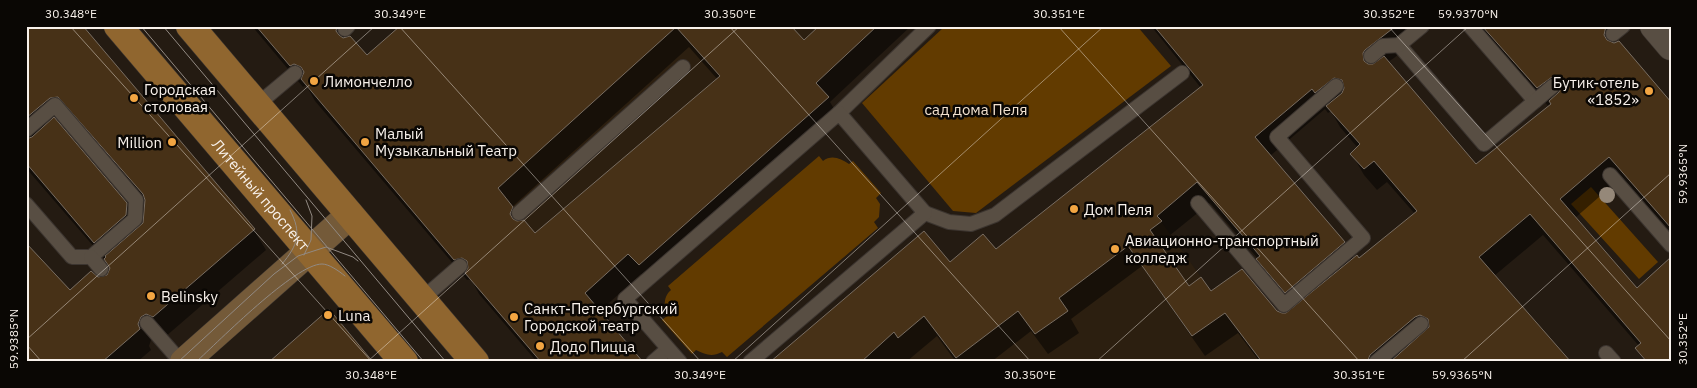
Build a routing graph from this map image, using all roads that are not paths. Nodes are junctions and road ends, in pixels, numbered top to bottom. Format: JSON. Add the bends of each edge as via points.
{"nodes":[{"id":1,"x":118,"y":26,"type":"edge"},
{"id":2,"x":190,"y":26,"type":"edge"},
{"id":3,"x":929,"y":26,"type":"edge"},
{"id":4,"x":1422,"y":26,"type":"edge"},
{"id":5,"x":1470,"y":26,"type":"edge"},
{"id":6,"x":1654,"y":26,"type":"edge"},
{"id":7,"x":1399,"y":45,"type":"junction"},
{"id":8,"x":1671,"y":46,"type":"edge"},
{"id":9,"x":1371,"y":56,"type":"dead end"},
{"id":10,"x":682,"y":67,"type":"dead end"},
{"id":11,"x":295,"y":73,"type":"dead end"},
{"id":12,"x":1182,"y":73,"type":"dead end"},
{"id":13,"x":1336,"y":86,"type":"dead end"},
{"id":14,"x":1553,"y":86,"type":"dead end"},
{"id":15,"x":1535,"y":101,"type":"junction"},
{"id":16,"x":257,"y":106,"type":"junction"},
{"id":17,"x":839,"y":113,"type":"junction"},
{"id":18,"x":26,"y":130,"type":"edge"},
{"id":19,"x":1610,"y":175,"type":"dead end"},
{"id":20,"x":1198,"y":203,"type":"dead end"},
{"id":21,"x":26,"y":204,"type":"edge"},
{"id":22,"x":518,"y":213,"type":"dead end"},
{"id":23,"x":925,"y":213,"type":"junction"},
{"id":24,"x":350,"y":215,"type":"junction"},
{"id":25,"x":1671,"y":245,"type":"edge"},
{"id":26,"x":310,"y":251,"type":"junction"},
{"id":27,"x":91,"y":257,"type":"junction"},
{"id":28,"x":460,"y":266,"type":"dead end"},
{"id":29,"x":101,"y":268,"type":"dead end"},
{"id":30,"x":422,"y":300,"type":"junction"},
{"id":31,"x":147,"y":323,"type":"dead end"},
{"id":32,"x":1421,"y":324,"type":"dead end"},
{"id":33,"x":668,"y":349,"type":"junction"},
{"id":34,"x":183,"y":362,"type":"edge"},
{"id":35,"x":404,"y":362,"type":"edge"},
{"id":36,"x":475,"y":362,"type":"edge"},
{"id":37,"x":654,"y":362,"type":"edge"},
{"id":38,"x":680,"y":362,"type":"edge"},
{"id":39,"x":750,"y":362,"type":"edge"},
{"id":40,"x":1376,"y":362,"type":"edge"}],
"edges":[{"from":1,"to":26,"type":"main road","name":"Литейный проспект"},
{"from":2,"to":16,"type":"main road"},
{"from":3,"to":17,"type":"lane"},
{"from":4,"to":7,"type":"lane"},
{"from":5,"to":15,"type":"lane"},
{"from":6,"to":8,"type":"street"},
{"from":7,"to":9,"type":"lane","via":[[1383,46]]},
{"from":7,"to":15,"type":"lane","via":[[1484,144]]},
{"from":10,"to":22,"type":"lane"},
{"from":11,"to":16,"type":"lane"},
{"from":12,"to":23,"type":"lane","via":[[995,215],[971,224],[949,222]]},
{"from":13,"to":20,"type":"lane","via":[[1278,137],[1363,238],[1284,305]]},
{"from":14,"to":15,"type":"lane"},
{"from":16,"to":24,"type":"main road"},
{"from":17,"to":23,"type":"lane"},
{"from":17,"to":33,"type":"lane","via":[[625,299]]},
{"from":18,"to":27,"type":"lane","via":[[55,105],[136,200],[135,219]]},
{"from":19,"to":25,"type":"lane","via":[[1645,207]]},
{"from":21,"to":27,"type":"lane","via":[[72,257]]},
{"from":23,"to":39,"type":"lane"},
{"from":24,"to":26,"type":"main road"},
{"from":24,"to":30,"type":"main road"},
{"from":26,"to":34,"type":"main road"},
{"from":26,"to":35,"type":"main road","name":"Литейный проспект"},
{"from":27,"to":29,"type":"lane"},
{"from":28,"to":30,"type":"lane"},
{"from":30,"to":36,"type":"main road"},
{"from":31,"to":34,"type":"lane"},
{"from":32,"to":40,"type":"lane"},
{"from":33,"to":37,"type":"lane"},
{"from":33,"to":38,"type":"lane"}]}
